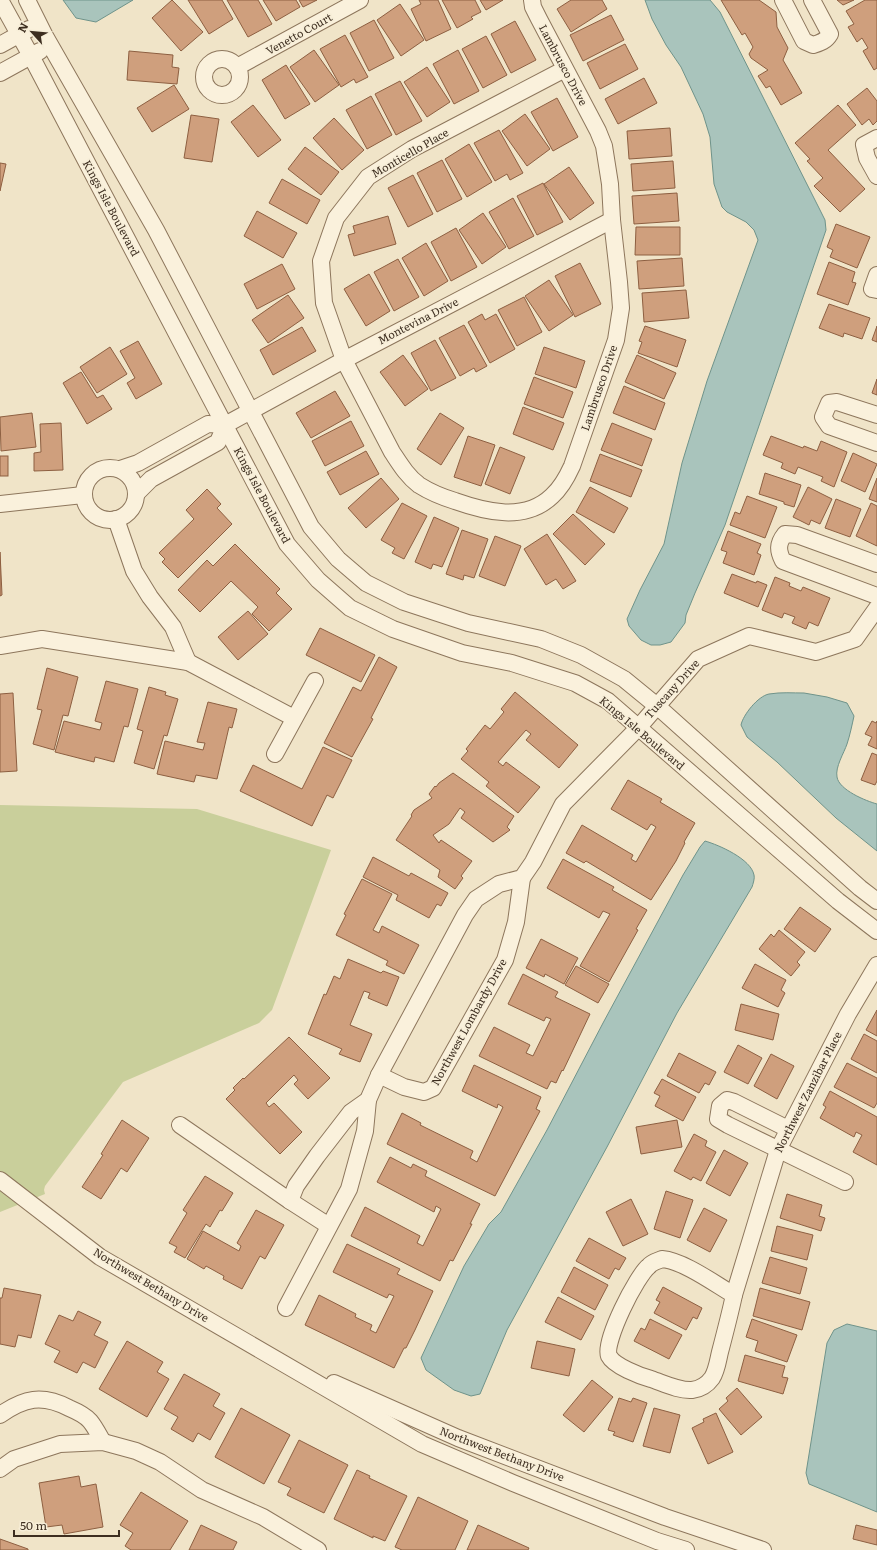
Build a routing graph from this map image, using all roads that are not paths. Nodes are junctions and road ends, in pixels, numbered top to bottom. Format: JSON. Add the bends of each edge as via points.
{"nodes":[{"id":1,"x":0,"y":0,"type":"edge"},
{"id":2,"x":28,"y":0,"type":"edge"},
{"id":3,"x":360,"y":0,"type":"edge"},
{"id":4,"x":532,"y":0,"type":"edge"},
{"id":5,"x":783,"y":0,"type":"edge"},
{"id":6,"x":812,"y":0,"type":"edge"},
{"id":7,"x":39,"y":23,"type":"junction"},
{"id":8,"x":20,"y":34,"type":"junction"},
{"id":9,"x":0,"y":45,"type":"edge"},
{"id":10,"x":51,"y":45,"type":"junction"},
{"id":11,"x":31,"y":56,"type":"junction"},
{"id":12,"x":238,"y":68,"type":"dead end"},
{"id":13,"x":565,"y":69,"type":"junction"},
{"id":14,"x":0,"y":74,"type":"edge"},
{"id":15,"x":877,"y":138,"type":"edge"},
{"id":16,"x":877,"y":176,"type":"edge"},
{"id":17,"x":612,"y":220,"type":"junction"},
{"id":18,"x":877,"y":275,"type":"edge"},
{"id":19,"x":877,"y":290,"type":"edge"},
{"id":20,"x":344,"y":360,"type":"junction"},
{"id":21,"x":251,"y":411,"type":"junction"},
{"id":22,"x":877,"y":415,"type":"edge"},
{"id":23,"x":225,"y":425,"type":"junction"},
{"id":24,"x":877,"y":443,"type":"edge"},
{"id":25,"x":120,"y":469,"type":"junction"},
{"id":26,"x":137,"y":493,"type":"junction"},
{"id":27,"x":83,"y":495,"type":"junction"},
{"id":28,"x":0,"y":504,"type":"edge"},
{"id":29,"x":116,"y":519,"type":"junction"},
{"id":30,"x":877,"y":564,"type":"edge"},
{"id":31,"x":877,"y":596,"type":"edge"},
{"id":32,"x":877,"y":608,"type":"edge"},
{"id":33,"x":0,"y":646,"type":"edge"},
{"id":34,"x":188,"y":662,"type":"junction"},
{"id":35,"x":315,"y":681,"type":"dead end"},
{"id":36,"x":657,"y":706,"type":"junction"},
{"id":37,"x":294,"y":718,"type":"junction"},
{"id":38,"x":638,"y":728,"type":"junction"},
{"id":39,"x":275,"y":754,"type":"dead end"},
{"id":40,"x":522,"y":878,"type":"junction"},
{"id":41,"x":877,"y":901,"type":"edge"},
{"id":42,"x":877,"y":932,"type":"edge"},
{"id":43,"x":877,"y":965,"type":"edge"},
{"id":44,"x":379,"y":1076,"type":"junction"},
{"id":45,"x":368,"y":1100,"type":"junction"},
{"id":46,"x":180,"y":1125,"type":"dead end"},
{"id":47,"x":788,"y":1129,"type":"junction"},
{"id":48,"x":778,"y":1150,"type":"junction"},
{"id":49,"x":0,"y":1180,"type":"edge"},
{"id":50,"x":845,"y":1182,"type":"dead end"},
{"id":51,"x":290,"y":1201,"type":"junction"},
{"id":52,"x":329,"y":1226,"type":"junction"},
{"id":53,"x":734,"y":1295,"type":"junction"},
{"id":54,"x":286,"y":1308,"type":"dead end"},
{"id":55,"x":248,"y":1341,"type":"junction"},
{"id":56,"x":0,"y":1415,"type":"edge"},
{"id":57,"x":103,"y":1442,"type":"junction"},
{"id":58,"x":0,"y":1469,"type":"edge"},
{"id":59,"x":666,"y":1517,"type":"junction"},
{"id":60,"x":656,"y":1545,"type":"edge"},
{"id":61,"x":318,"y":1550,"type":"edge"},
{"id":62,"x":686,"y":1550,"type":"edge"},
{"id":63,"x":763,"y":1550,"type":"edge"}],
"edges":[{"from":1,"to":8,"type":"street","name":"Kings Isle Boulevard"},
{"from":2,"to":7,"type":"street"},
{"from":3,"to":12,"type":"street","name":"Venetto Court"},
{"from":4,"to":13,"type":"street","name":"Lambrusco Drive"},
{"from":5,"to":6,"type":"street","via":[[804,41],[813,45],[820,44],[830,34]]},
{"from":7,"to":8,"type":"street"},
{"from":7,"to":10,"type":"street"},
{"from":8,"to":9,"type":"street"},
{"from":8,"to":11,"type":"street","name":"Kings Isle Boulevard"},
{"from":10,"to":11,"type":"street"},
{"from":10,"to":21,"type":"street","via":[[156,230]]},
{"from":11,"to":14,"type":"street"},
{"from":11,"to":23,"type":"street","name":"Kings Isle Boulevard"},
{"from":13,"to":17,"type":"street","name":"Lambrusco Drive","via":[[604,146]]},
{"from":13,"to":20,"type":"street","name":"Monticello Place","via":[[412,149],[368,177],[336,218],[321,261],[324,303]]},
{"from":15,"to":16,"type":"street","via":[[864,145],[867,158]]},
{"from":17,"to":20,"type":"street","name":"Montevina Drive"},
{"from":17,"to":20,"type":"street","name":"Lambrusco Drive","via":[[620,308],[616,340],[572,466],[558,490],[544,503],[529,510],[488,512],[438,495],[418,484],[392,452]]},
{"from":18,"to":19,"type":"street","via":[[872,289]]},
{"from":20,"to":21,"type":"street","name":"Montevina Drive"},
{"from":21,"to":23,"type":"street","name":"Montevina Drive"},
{"from":21,"to":36,"type":"street","via":[[311,527],[338,559],[366,583],[404,602],[468,622],[541,639],[581,655],[624,679]]},
{"from":22,"to":24,"type":"street","via":[[837,402],[829,403],[823,417],[829,426]]},
{"from":23,"to":25,"type":"street","via":[[208,424],[138,463]]},
{"from":23,"to":26,"type":"street","via":[[218,442],[151,478]]},
{"from":23,"to":38,"type":"street","name":"Kings Isle Boulevard","via":[[287,544],[318,580],[350,608],[393,629],[462,653],[512,663],[575,682],[608,701]]},
{"from":25,"to":26,"type":"street","via":[[134,483]]},
{"from":25,"to":27,"type":"street","via":[[109,467],[99,470],[85,484]]},
{"from":26,"to":29,"type":"street","via":[[135,504],[129,512]]},
{"from":27,"to":28,"type":"street"},
{"from":27,"to":29,"type":"street","via":[[86,505],[100,519]]},
{"from":29,"to":34,"type":"street","via":[[134,571],[173,628]]},
{"from":30,"to":31,"type":"street","via":[[797,535],[785,534],[781,538],[778,551],[784,561]]},
{"from":32,"to":36,"type":"street","name":"Tuscany Drive","via":[[855,639],[816,652],[750,636],[698,659]]},
{"from":33,"to":34,"type":"street","via":[[42,639]]},
{"from":34,"to":37,"type":"street"},
{"from":35,"to":37,"type":"street"},
{"from":36,"to":38,"type":"street","name":"Tuscany Drive"},
{"from":36,"to":41,"type":"street"},
{"from":37,"to":39,"type":"street"},
{"from":38,"to":40,"type":"street","name":"Northwest Lombardy Drive","via":[[563,804]]},
{"from":38,"to":42,"type":"street","name":"Kings Isle Boulevard"},
{"from":40,"to":44,"type":"street","via":[[499,884],[476,899]]},
{"from":40,"to":44,"type":"street","name":"Northwest Lombardy Drive","via":[[516,922],[505,960],[433,1088],[424,1092]]},
{"from":43,"to":47,"type":"street","name":"Northwest Zanzibar Place","via":[[848,1014]]},
{"from":44,"to":45,"type":"street"},
{"from":45,"to":51,"type":"street","via":[[351,1112],[317,1156],[296,1186]]},
{"from":45,"to":52,"type":"street","via":[[365,1131],[349,1189]]},
{"from":46,"to":51,"type":"street"},
{"from":47,"to":48,"type":"street","name":"Northwest Zanzibar Place"},
{"from":47,"to":48,"type":"street","via":[[734,1102],[727,1100],[720,1106],[718,1119]]},
{"from":48,"to":50,"type":"street"},
{"from":48,"to":53,"type":"street","name":"Northwest Zanzibar Place"},
{"from":49,"to":55,"type":"street","name":"Northwest Bethany Drive","via":[[100,1257]]},
{"from":51,"to":52,"type":"street"},
{"from":52,"to":54,"type":"street"},
{"from":53,"to":53,"type":"street","via":[[684,1266],[669,1260],[656,1261],[642,1273],[618,1318],[610,1338],[609,1356],[621,1366],[644,1377],[685,1390],[700,1388],[707,1384],[715,1372]]},
{"from":55,"to":59,"type":"street","name":"Northwest Bethany Drive","via":[[458,1438]]},
{"from":55,"to":60,"type":"street","name":"Northwest Bethany Drive","via":[[422,1444]]},
{"from":56,"to":57,"type":"street","via":[[15,1404],[32,1399],[56,1401],[89,1421]]},
{"from":57,"to":58,"type":"street","via":[[60,1444],[14,1459]]},
{"from":57,"to":61,"type":"street","via":[[136,1451],[160,1462],[202,1490],[263,1517]]},
{"from":59,"to":60,"type":"street"},
{"from":59,"to":63,"type":"street","name":"Northwest Bethany Drive"},
{"from":60,"to":62,"type":"street","name":"Northwest Bethany Drive"}]}
